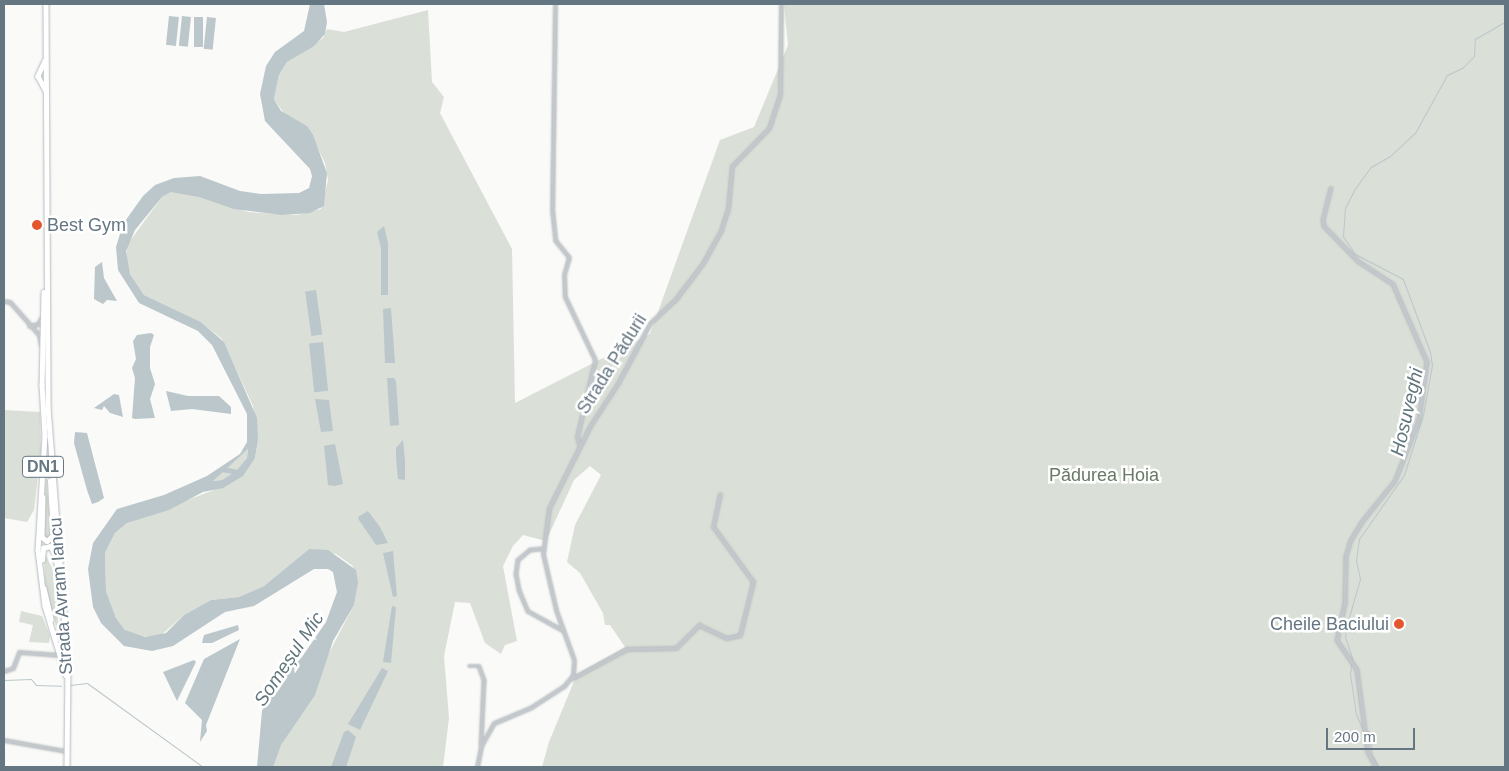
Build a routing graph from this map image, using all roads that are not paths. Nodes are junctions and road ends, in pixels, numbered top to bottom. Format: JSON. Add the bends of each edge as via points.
{"nodes":[{"id":1,"x":46,"y":4,"type":"edge"},
{"id":2,"x":556,"y":4,"type":"edge"},
{"id":3,"x":781,"y":4,"type":"edge"},
{"id":4,"x":46,"y":58,"type":"junction"},
{"id":5,"x":42,"y":71,"type":"junction"},
{"id":6,"x":48,"y":76,"type":"junction"},
{"id":7,"x":42,"y":80,"type":"junction"},
{"id":8,"x":47,"y":92,"type":"junction"},
{"id":9,"x":1331,"y":188,"type":"dead end"},
{"id":10,"x":46,"y":265,"type":"junction"},
{"id":11,"x":4,"y":301,"type":"edge"},
{"id":12,"x":43,"y":313,"type":"junction"},
{"id":13,"x":31,"y":325,"type":"junction"},
{"id":14,"x":42,"y":330,"type":"junction"},
{"id":15,"x":35,"y":332,"type":"junction"},
{"id":16,"x":42,"y":346,"type":"junction"},
{"id":17,"x":580,"y":447,"type":"junction"},
{"id":18,"x":51,"y":470,"type":"junction"},
{"id":19,"x":41,"y":481,"type":"junction"},
{"id":20,"x":720,"y":495,"type":"dead end"},
{"id":21,"x":542,"y":549,"type":"junction"},
{"id":22,"x":60,"y":573,"type":"junction"},
{"id":23,"x":51,"y":625,"type":"junction"},
{"id":24,"x":563,"y":630,"type":"junction"},
{"id":25,"x":62,"y":655,"type":"junction"},
{"id":26,"x":469,"y":666,"type":"dead end"},
{"id":27,"x":4,"y":671,"type":"edge"},
{"id":28,"x":571,"y":679,"type":"junction"},
{"id":29,"x":67,"y":686,"type":"junction"},
{"id":30,"x":4,"y":740,"type":"edge"},
{"id":31,"x":481,"y":746,"type":"junction"},
{"id":32,"x":67,"y":752,"type":"junction"},
{"id":33,"x":67,"y":767,"type":"edge"},
{"id":34,"x":477,"y":767,"type":"edge"},
{"id":35,"x":1376,"y":767,"type":"edge"}],
"edges":[{"from":1,"to":4,"type":"main road","name":"Strada Avram Iancu","number":"DN1"},
{"from":2,"to":17,"type":"street","name":"Strada Pădurii","via":[[552,201],[555,240],[569,257],[564,274],[566,297],[595,360],[577,437]]},
{"from":3,"to":17,"type":"street","name":"Strada Pădurii","via":[[780,94],[769,128],[732,166],[728,208],[721,230],[704,261],[675,300],[650,324]]},
{"from":4,"to":5,"type":"main road","name":"Strada Avram Iancu","number":"DN1"},
{"from":4,"to":6,"type":"main road","name":"Strada Avram Iancu","number":"DN1"},
{"from":5,"to":6,"type":"main road"},
{"from":5,"to":7,"type":"main road","name":"Strada Avram Iancu","number":"DN1","via":[[38,75]]},
{"from":6,"to":7,"type":"main road"},
{"from":6,"to":8,"type":"main road","name":"Strada Avram Iancu","number":"DN1"},
{"from":7,"to":8,"type":"main road","name":"Strada Avram Iancu","number":"DN1"},
{"from":8,"to":10,"type":"main road","name":"Strada Avram Iancu","number":"DN1"},
{"from":9,"to":35,"type":"street","via":[[1324,226],[1358,261],[1393,284],[1427,362],[1418,420],[1402,466],[1395,481],[1362,522],[1346,556],[1345,602],[1337,640],[1353,662],[1362,684],[1368,752]]},
{"from":10,"to":12,"type":"main road","name":"Strada Avram Iancu","number":"DN1"},
{"from":10,"to":18,"type":"main road","name":"Strada Avram Iancu","number":"DN1"},
{"from":11,"to":13,"type":"street","via":[[10,302]]},
{"from":12,"to":13,"type":"street","via":[[38,324]]},
{"from":12,"to":14,"type":"main road","name":"Strada Avram Iancu","number":"DN1"},
{"from":13,"to":14,"type":"street"},
{"from":13,"to":15,"type":"street"},
{"from":14,"to":15,"type":"street"},
{"from":14,"to":16,"type":"main road","name":"Strada Avram Iancu","number":"DN1"},
{"from":15,"to":16,"type":"street"},
{"from":16,"to":19,"type":"main road","name":"Strada Avram Iancu","number":"DN1","via":[[45,436]]},
{"from":17,"to":21,"type":"street","name":"Strada Pădurii","via":[[552,498]]},
{"from":18,"to":19,"type":"main road","via":[[49,489],[53,535],[47,541],[42,537]]},
{"from":18,"to":22,"type":"main road","name":"Strada Avram Iancu","number":"DN1"},
{"from":19,"to":23,"type":"main road","name":"Strada Avram Iancu","number":"DN1","via":[[40,578]]},
{"from":20,"to":28,"type":"street","via":[[713,527],[753,582],[740,635],[727,638],[699,625],[676,648],[627,649]]},
{"from":21,"to":24,"type":"street","name":"Strada Pădurii"},
{"from":21,"to":24,"type":"street","via":[[530,550],[518,560],[519,590],[528,611]]},
{"from":22,"to":23,"type":"main road","via":[[53,548],[43,548],[43,579]]},
{"from":22,"to":29,"type":"main road","name":"Strada Avram Iancu","number":"DN1"},
{"from":23,"to":25,"type":"main road","name":"Strada Avram Iancu","number":"DN1"},
{"from":24,"to":28,"type":"street","name":"Strada Pădurii","via":[[574,660]]},
{"from":25,"to":27,"type":"street","via":[[19,652],[13,668]]},
{"from":25,"to":29,"type":"main road","name":"Strada Avram Iancu","number":"DN1"},
{"from":26,"to":31,"type":"street","via":[[479,666],[484,680]]},
{"from":28,"to":31,"type":"street","via":[[530,708],[498,720]]},
{"from":29,"to":32,"type":"main road","number":"DN1"},
{"from":30,"to":32,"type":"street"},
{"from":31,"to":34,"type":"street"},
{"from":32,"to":33,"type":"main road","number":"DN1"}]}
